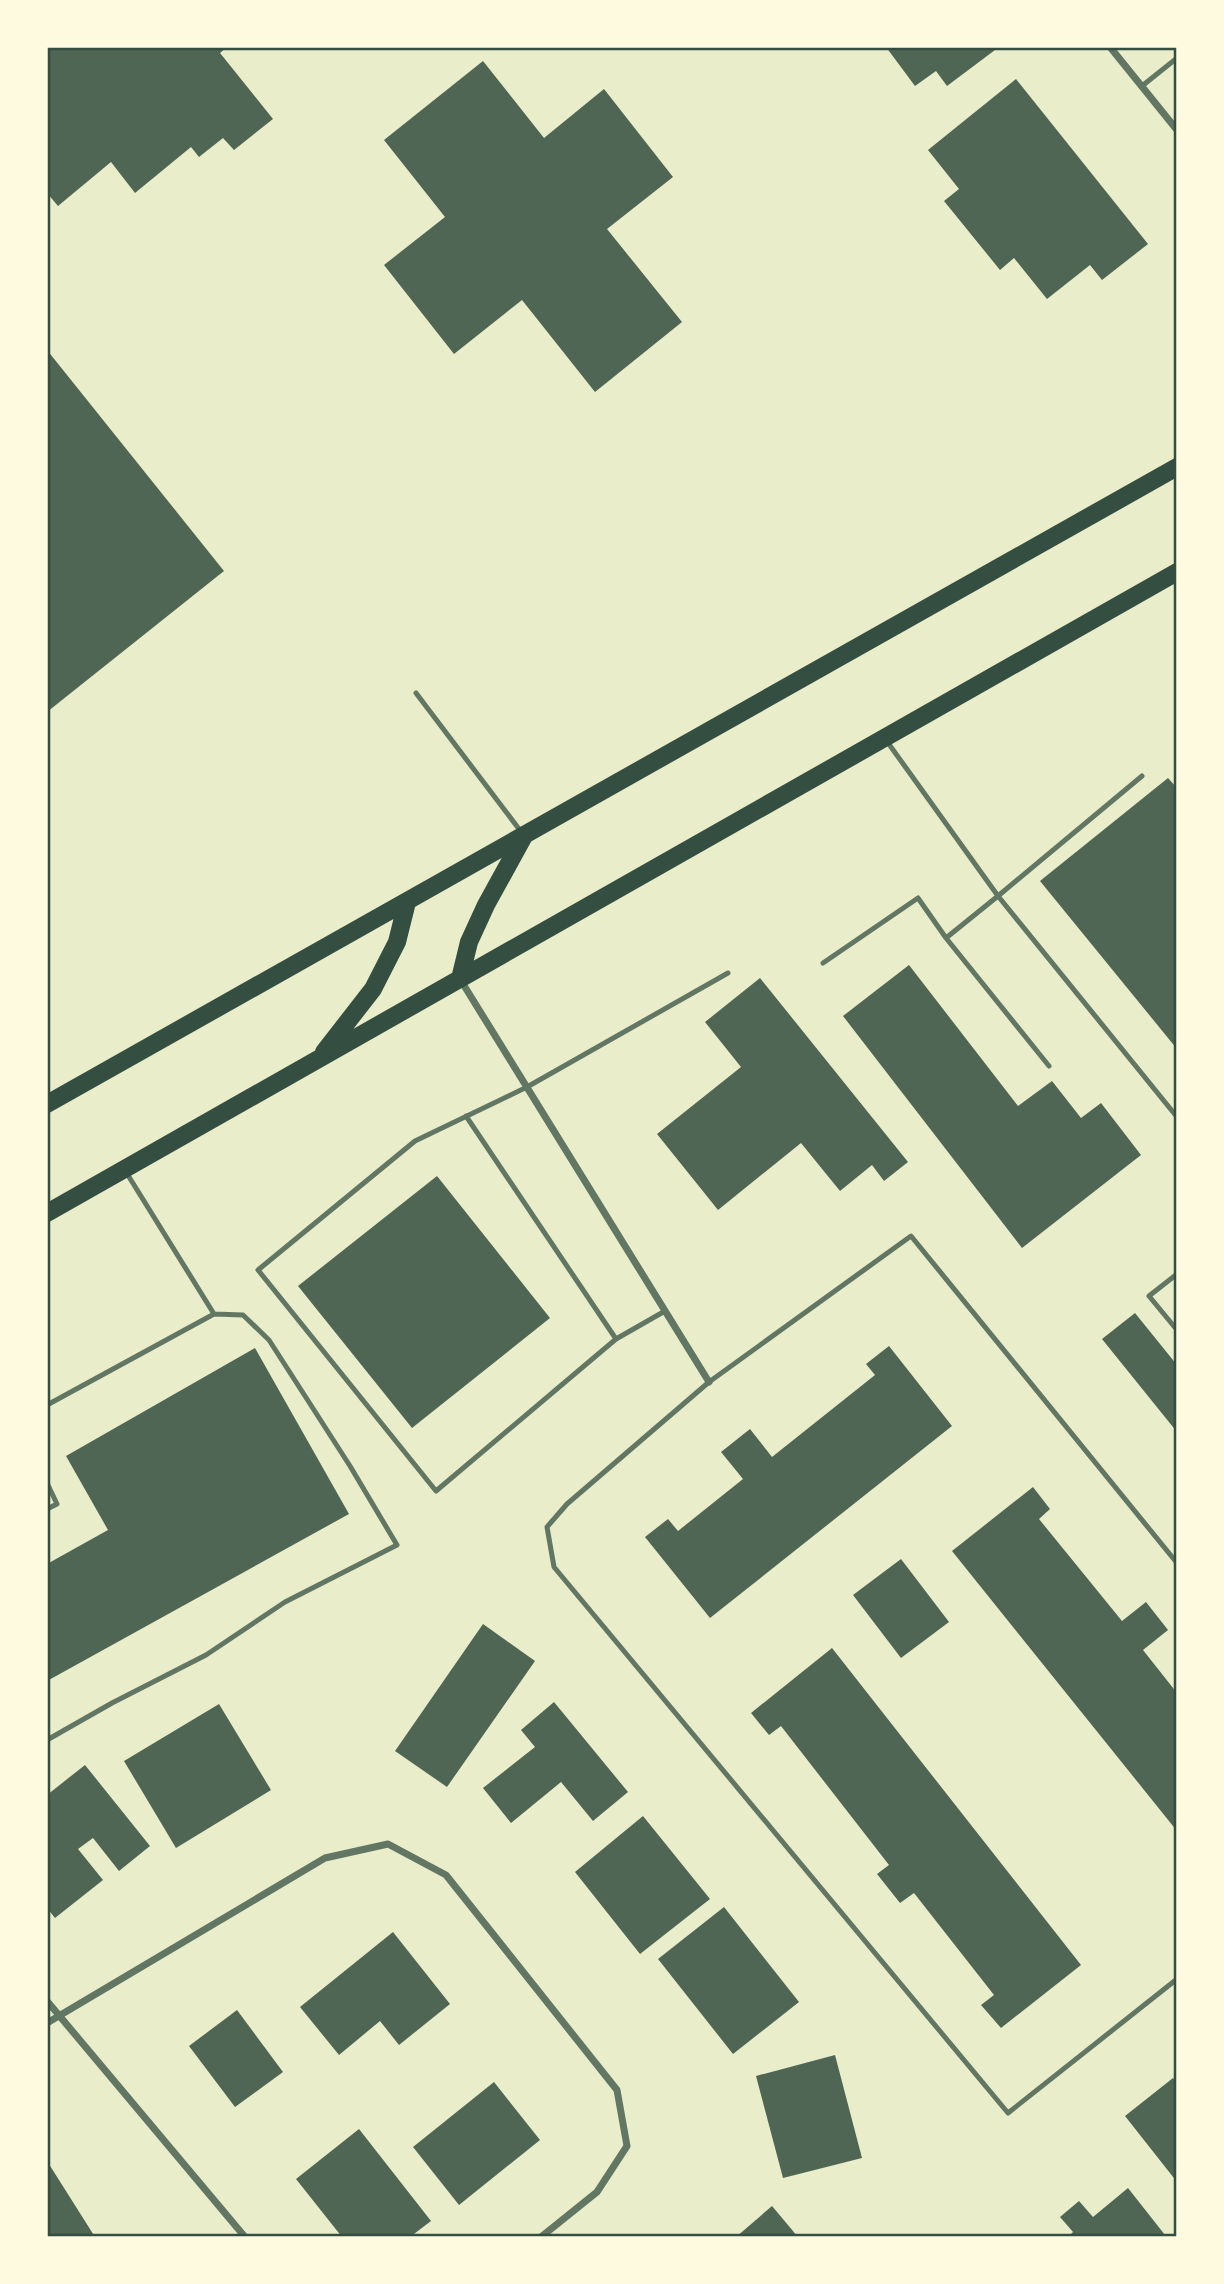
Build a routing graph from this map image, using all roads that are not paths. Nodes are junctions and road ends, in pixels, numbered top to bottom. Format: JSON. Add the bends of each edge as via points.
{"nodes":[{"id":1,"x":1110,"y":47,"type":"edge"},
{"id":2,"x":1177,"y":58,"type":"edge"},
{"id":3,"x":1142,"y":86,"type":"junction"},
{"id":4,"x":1177,"y":130,"type":"edge"},
{"id":5,"x":1177,"y":467,"type":"edge"},
{"id":6,"x":1177,"y":572,"type":"edge"},
{"id":7,"x":416,"y":693,"type":"dead end"},
{"id":8,"x":884,"y":738,"type":"junction"},
{"id":9,"x":1142,"y":776,"type":"dead end"},
{"id":10,"x":524,"y":836,"type":"junction"},
{"id":11,"x":998,"y":896,"type":"junction"},
{"id":12,"x":407,"y":902,"type":"junction"},
{"id":13,"x":946,"y":938,"type":"junction"},
{"id":14,"x":823,"y":963,"type":"dead end"},
{"id":15,"x":728,"y":973,"type":"dead end"},
{"id":16,"x":460,"y":979,"type":"junction"},
{"id":17,"x":318,"y":1060,"type":"junction"},
{"id":18,"x":1049,"y":1066,"type":"dead end"},
{"id":19,"x":527,"y":1087,"type":"junction"},
{"id":20,"x":47,"y":1104,"type":"edge"},
{"id":21,"x":466,"y":1116,"type":"junction"},
{"id":22,"x":1177,"y":1118,"type":"edge"},
{"id":23,"x":124,"y":1170,"type":"junction"},
{"id":24,"x":47,"y":1213,"type":"edge"},
{"id":25,"x":1177,"y":1274,"type":"edge"},
{"id":26,"x":665,"y":1311,"type":"junction"},
{"id":27,"x":214,"y":1314,"type":"junction"},
{"id":28,"x":1177,"y":1331,"type":"edge"},
{"id":29,"x":615,"y":1339,"type":"junction"},
{"id":30,"x":709,"y":1382,"type":"junction"},
{"id":31,"x":47,"y":1405,"type":"edge"},
{"id":32,"x":47,"y":1483,"type":"edge"},
{"id":33,"x":47,"y":1509,"type":"edge"},
{"id":34,"x":1177,"y":1563,"type":"edge"},
{"id":35,"x":47,"y":1740,"type":"edge"},
{"id":36,"x":1177,"y":1979,"type":"edge"},
{"id":37,"x":47,"y":2001,"type":"edge"},
{"id":38,"x":59,"y":2016,"type":"junction"},
{"id":39,"x":47,"y":2023,"type":"edge"},
{"id":40,"x":245,"y":2237,"type":"edge"},
{"id":41,"x":541,"y":2237,"type":"edge"}],
"edges":[{"from":1,"to":3,"type":"street"},
{"from":2,"to":3,"type":"lane"},
{"from":3,"to":4,"type":"street"},
{"from":5,"to":10,"type":"main road"},
{"from":6,"to":8,"type":"main road"},
{"from":7,"to":10,"type":"lane"},
{"from":8,"to":11,"type":"lane"},
{"from":8,"to":16,"type":"main road"},
{"from":9,"to":11,"type":"lane"},
{"from":10,"to":12,"type":"main road"},
{"from":10,"to":16,"type":"main road","via":[[469,942]]},
{"from":11,"to":13,"type":"lane"},
{"from":11,"to":22,"type":"lane"},
{"from":12,"to":17,"type":"main road","via":[[397,942],[373,989]]},
{"from":12,"to":20,"type":"main road"},
{"from":13,"to":14,"type":"lane","via":[[919,898]]},
{"from":13,"to":18,"type":"lane"},
{"from":15,"to":19,"type":"lane"},
{"from":16,"to":17,"type":"main road"},
{"from":16,"to":19,"type":"street"},
{"from":17,"to":23,"type":"main road"},
{"from":19,"to":21,"type":"lane"},
{"from":19,"to":26,"type":"street"},
{"from":21,"to":29,"type":"lane"},
{"from":21,"to":29,"type":"lane","via":[[415,1141],[258,1270],[436,1491]]},
{"from":23,"to":24,"type":"main road"},
{"from":23,"to":27,"type":"lane"},
{"from":25,"to":28,"type":"lane","via":[[1149,1296]]},
{"from":26,"to":29,"type":"lane"},
{"from":26,"to":30,"type":"street"},
{"from":27,"to":31,"type":"lane"},
{"from":27,"to":35,"type":"lane","via":[[243,1315],[269,1340],[397,1545],[285,1602],[206,1655]]},
{"from":30,"to":34,"type":"lane","via":[[911,1236]]},
{"from":30,"to":36,"type":"lane","via":[[567,1504],[547,1527],[554,1567],[1007,2113]]},
{"from":32,"to":33,"type":"lane","via":[[57,1504]]},
{"from":37,"to":38,"type":"street"},
{"from":38,"to":39,"type":"street"},
{"from":38,"to":40,"type":"street"},
{"from":38,"to":41,"type":"street","via":[[326,1858],[388,1844],[446,1875],[617,2090],[627,2146],[597,2192]]}]}
